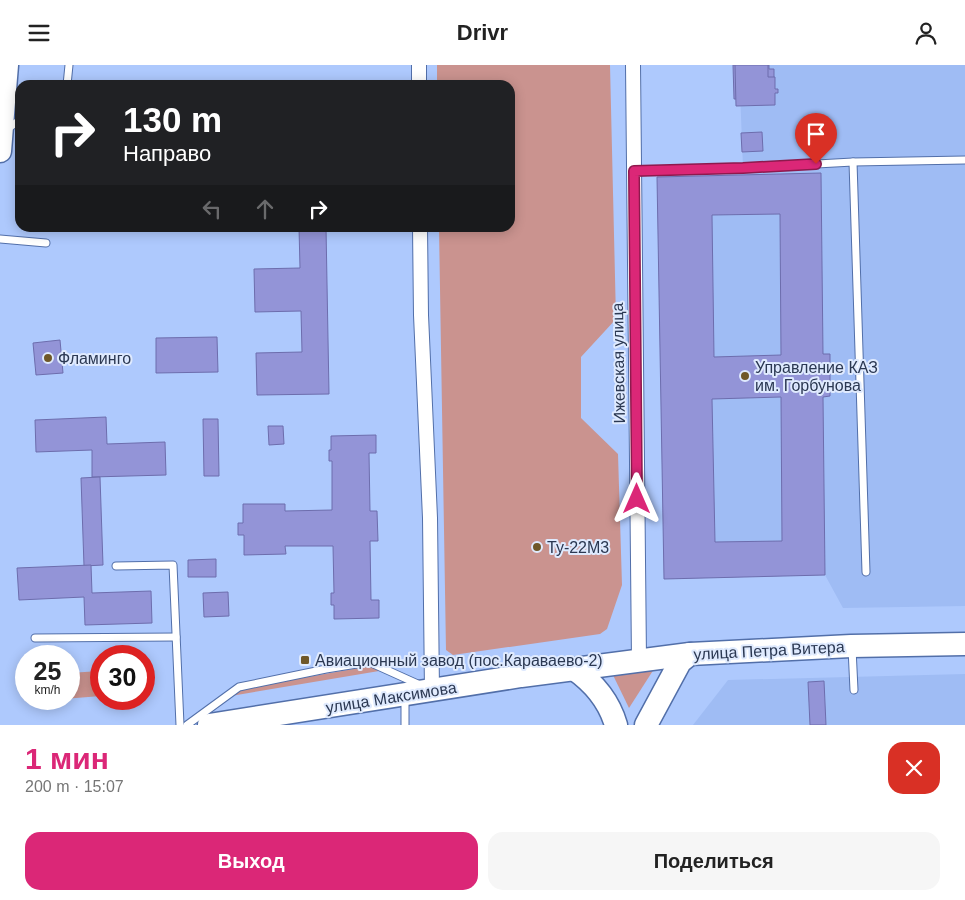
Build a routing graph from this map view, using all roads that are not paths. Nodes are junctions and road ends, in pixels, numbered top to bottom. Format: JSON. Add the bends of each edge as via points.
{"nodes":[{"id":1,"x":7,"y":65,"type":"edge"},
{"id":2,"x":68,"y":65,"type":"edge"},
{"id":3,"x":419,"y":65,"type":"edge"},
{"id":4,"x":633,"y":65,"type":"edge"},
{"id":5,"x":67,"y":80,"type":"edge"},
{"id":6,"x":419,"y":80,"type":"edge"},
{"id":7,"x":7,"y":134,"type":"edge"},
{"id":8,"x":965,"y":160,"type":"edge"},
{"id":9,"x":853,"y":162,"type":"junction"},
{"id":10,"x":634,"y":171,"type":"junction"},
{"id":11,"x":420,"y":232,"type":"edge"},
{"id":12,"x":0,"y":239,"type":"edge"},
{"id":13,"x":46,"y":243,"type":"dead end"},
{"id":14,"x":116,"y":566,"type":"dead end"},
{"id":15,"x":866,"y":573,"type":"dead end"},
{"id":16,"x":176,"y":637,"type":"junction"},
{"id":17,"x":35,"y":638,"type":"dead end"},
{"id":18,"x":965,"y":644,"type":"edge"},
{"id":19,"x":851,"y":645,"type":"junction"},
{"id":20,"x":690,"y":654,"type":"junction"},
{"id":21,"x":638,"y":660,"type":"junction"},
{"id":22,"x":574,"y":669,"type":"junction"},
{"id":23,"x":854,"y":690,"type":"dead end"},
{"id":24,"x":432,"y":691,"type":"junction"},
{"id":25,"x":405,"y":695,"type":"junction"},
{"id":26,"x":248,"y":722,"type":"edge"},
{"id":27,"x":180,"y":725,"type":"edge"},
{"id":28,"x":187,"y":725,"type":"edge"},
{"id":29,"x":209,"y":725,"type":"edge"},
{"id":30,"x":405,"y":725,"type":"edge"},
{"id":31,"x":616,"y":725,"type":"edge"},
{"id":32,"x":646,"y":725,"type":"edge"}],
"edges":[{"from":1,"to":7,"type":"main road"},
{"from":2,"to":5,"type":"lane"},
{"from":3,"to":6,"type":"street"},
{"from":4,"to":10,"type":"street","name":"Ижевская улица"},
{"from":8,"to":9,"type":"lane"},
{"from":9,"to":10,"type":"lane"},
{"from":9,"to":15,"type":"lane"},
{"from":10,"to":21,"type":"street","name":"Ижевская улица"},
{"from":11,"to":24,"type":"street","via":[[430,518]]},
{"from":12,"to":13,"type":"lane"},
{"from":14,"to":16,"type":"lane","via":[[173,565]]},
{"from":16,"to":17,"type":"lane"},
{"from":16,"to":27,"type":"lane"},
{"from":18,"to":19,"type":"main road","name":"улица Петра Витера"},
{"from":19,"to":20,"type":"main road","name":"улица Петра Витера"},
{"from":19,"to":23,"type":"lane"},
{"from":20,"to":21,"type":"main road","name":"улица Петра Витера"},
{"from":20,"to":32,"type":"main road","via":[[680,662]]},
{"from":21,"to":22,"type":"main road","name":"улица Петра Витера"},
{"from":22,"to":24,"type":"main road","name":"улица Максимова"},
{"from":22,"to":31,"type":"main road","via":[[599,690],[614,715]]},
{"from":24,"to":25,"type":"main road","name":"улица Максимова"},
{"from":24,"to":28,"type":"lane","via":[[369,663],[360,664],[239,687]]},
{"from":25,"to":26,"type":"main road","name":"улица Максимова"},
{"from":25,"to":30,"type":"lane"},
{"from":26,"to":29,"type":"main road","name":"улица Максимова"}]}
